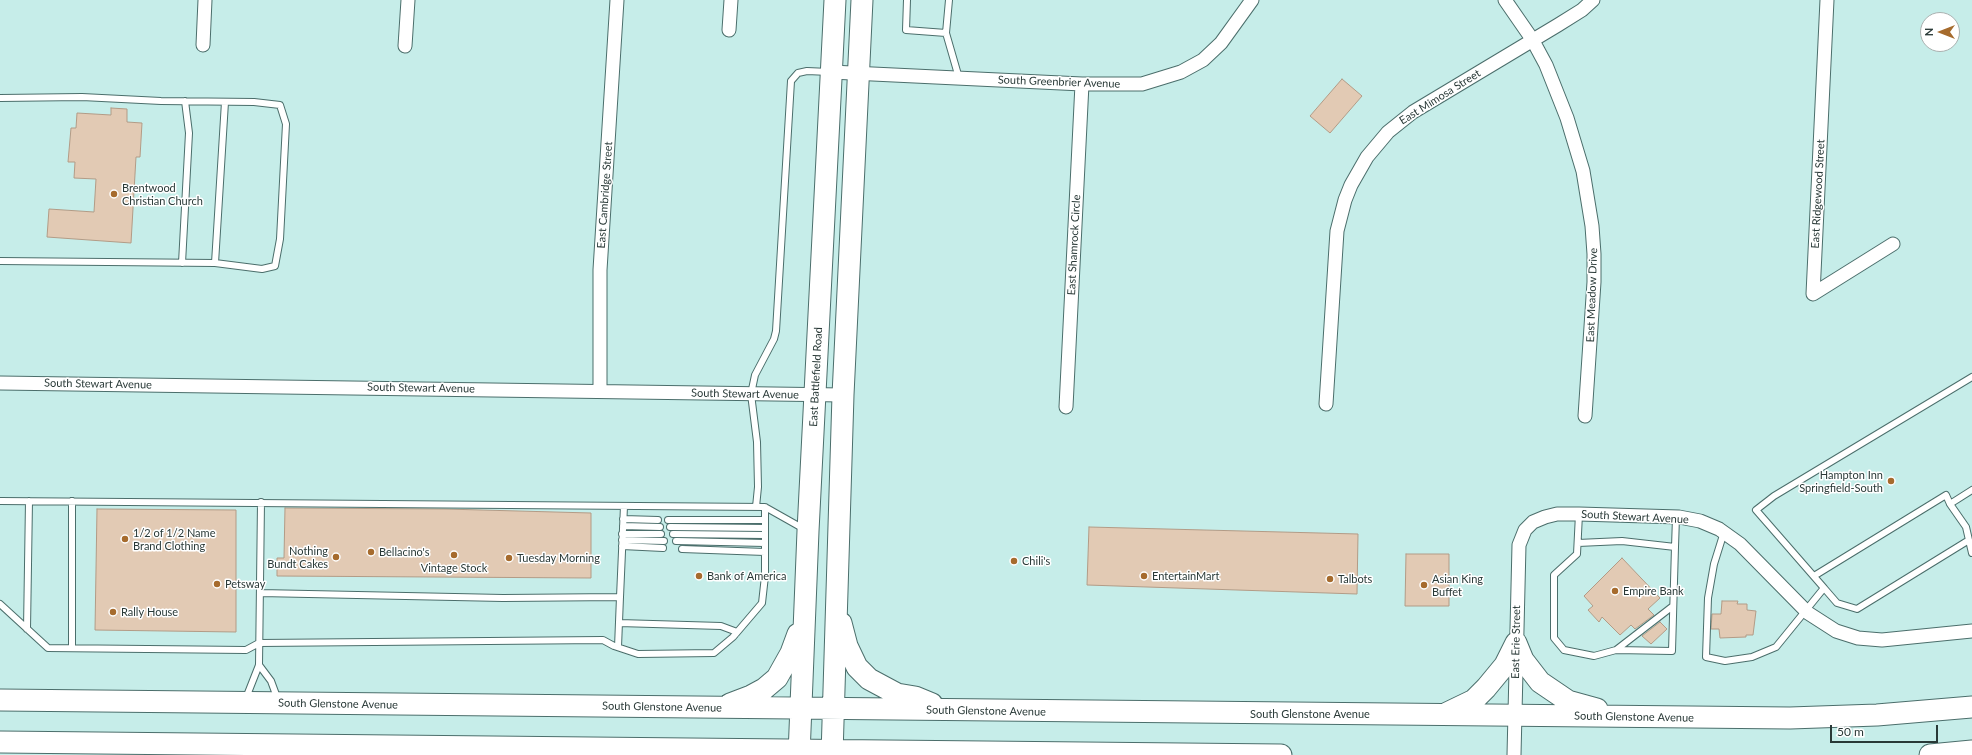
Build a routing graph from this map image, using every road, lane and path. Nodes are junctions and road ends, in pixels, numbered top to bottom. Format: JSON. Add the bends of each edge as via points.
{"nodes":[{"id":1,"x":205,"y":0,"type":"edge"},
{"id":2,"x":408,"y":0,"type":"edge"},
{"id":3,"x":617,"y":0,"type":"edge"},
{"id":4,"x":731,"y":0,"type":"edge"},
{"id":5,"x":835,"y":0,"type":"edge"},
{"id":6,"x":862,"y":0,"type":"edge"},
{"id":7,"x":907,"y":0,"type":"edge"},
{"id":8,"x":948,"y":0,"type":"edge"},
{"id":9,"x":1252,"y":0,"type":"edge"},
{"id":10,"x":1505,"y":0,"type":"edge"},
{"id":11,"x":1593,"y":0,"type":"edge"},
{"id":12,"x":1827,"y":0,"type":"edge"},
{"id":13,"x":729,"y":30,"type":"dead end"},
{"id":14,"x":946,"y":33,"type":"junction"},
{"id":15,"x":1532,"y":39,"type":"junction"},
{"id":16,"x":203,"y":45,"type":"dead end"},
{"id":17,"x":405,"y":46,"type":"dead end"},
{"id":18,"x":831,"y":72,"type":"junction"},
{"id":19,"x":858,"y":74,"type":"junction"},
{"id":20,"x":959,"y":78,"type":"junction"},
{"id":21,"x":1082,"y":84,"type":"junction"},
{"id":22,"x":0,"y":98,"type":"edge"},
{"id":23,"x":185,"y":101,"type":"junction"},
{"id":24,"x":225,"y":102,"type":"junction"},
{"id":25,"x":1893,"y":244,"type":"dead end"},
{"id":26,"x":0,"y":261,"type":"edge"},
{"id":27,"x":182,"y":263,"type":"junction"},
{"id":28,"x":216,"y":263,"type":"junction"},
{"id":29,"x":1972,"y":377,"type":"edge"},
{"id":30,"x":0,"y":383,"type":"edge"},
{"id":31,"x":600,"y":391,"type":"junction"},
{"id":32,"x":751,"y":394,"type":"junction"},
{"id":33,"x":815,"y":395,"type":"junction"},
{"id":34,"x":843,"y":395,"type":"junction"},
{"id":35,"x":1326,"y":404,"type":"dead end"},
{"id":36,"x":1066,"y":406,"type":"dead end"},
{"id":37,"x":1585,"y":416,"type":"dead end"},
{"id":38,"x":1972,"y":490,"type":"edge"},
{"id":39,"x":0,"y":502,"type":"edge"},
{"id":40,"x":29,"y":502,"type":"junction"},
{"id":41,"x":72,"y":502,"type":"junction"},
{"id":42,"x":261,"y":502,"type":"junction"},
{"id":43,"x":1950,"y":504,"type":"junction"},
{"id":44,"x":624,"y":506,"type":"junction"},
{"id":45,"x":756,"y":507,"type":"junction"},
{"id":46,"x":765,"y":507,"type":"junction"},
{"id":47,"x":1579,"y":514,"type":"junction"},
{"id":48,"x":1676,"y":517,"type":"junction"},
{"id":49,"x":623,"y":519,"type":"junction"},
{"id":50,"x":658,"y":520,"type":"dead end"},
{"id":51,"x":668,"y":520,"type":"dead end"},
{"id":52,"x":765,"y":520,"type":"junction"},
{"id":53,"x":623,"y":526,"type":"junction"},
{"id":54,"x":660,"y":527,"type":"dead end"},
{"id":55,"x":670,"y":527,"type":"dead end"},
{"id":56,"x":765,"y":528,"type":"junction"},
{"id":57,"x":1525,"y":530,"type":"joint"},
{"id":58,"x":808,"y":531,"type":"junction"},
{"id":59,"x":1724,"y":532,"type":"junction"},
{"id":60,"x":661,"y":534,"type":"dead end"},
{"id":61,"x":673,"y":534,"type":"dead end"},
{"id":62,"x":765,"y":535,"type":"junction"},
{"id":63,"x":622,"y":540,"type":"junction"},
{"id":64,"x":1969,"y":540,"type":"junction"},
{"id":65,"x":664,"y":541,"type":"dead end"},
{"id":66,"x":676,"y":541,"type":"dead end"},
{"id":67,"x":765,"y":543,"type":"junction"},
{"id":68,"x":1578,"y":543,"type":"junction"},
{"id":69,"x":1675,"y":547,"type":"junction"},
{"id":70,"x":663,"y":548,"type":"dead end"},
{"id":71,"x":682,"y":548,"type":"dead end"},
{"id":72,"x":764,"y":552,"type":"junction"},
{"id":73,"x":1972,"y":553,"type":"edge"},
{"id":74,"x":1814,"y":576,"type":"junction"},
{"id":75,"x":1824,"y":588,"type":"junction"},
{"id":76,"x":260,"y":593,"type":"junction"},
{"id":77,"x":620,"y":597,"type":"junction"},
{"id":78,"x":0,"y":604,"type":"edge"},
{"id":79,"x":836,"y":606,"type":"junction"},
{"id":80,"x":1673,"y":606,"type":"junction"},
{"id":81,"x":1805,"y":611,"type":"junction"},
{"id":82,"x":804,"y":614,"type":"junction"},
{"id":83,"x":619,"y":623,"type":"junction"},
{"id":84,"x":27,"y":629,"type":"junction"},
{"id":85,"x":1972,"y":631,"type":"edge"},
{"id":86,"x":737,"y":632,"type":"junction"},
{"id":87,"x":260,"y":643,"type":"junction"},
{"id":88,"x":1516,"y":644,"type":"junction"},
{"id":89,"x":72,"y":648,"type":"junction"},
{"id":90,"x":618,"y":648,"type":"junction"},
{"id":91,"x":1616,"y":650,"type":"junction"},
{"id":92,"x":260,"y":664,"type":"junction"},
{"id":93,"x":0,"y":686,"type":"edge"},
{"id":94,"x":0,"y":700,"type":"edge"},
{"id":95,"x":69,"y":701,"type":"junction"},
{"id":96,"x":244,"y":703,"type":"junction"},
{"id":97,"x":279,"y":703,"type":"junction"},
{"id":98,"x":1972,"y":707,"type":"edge"},
{"id":99,"x":720,"y":708,"type":"junction"},
{"id":100,"x":800,"y":709,"type":"junction"},
{"id":101,"x":832,"y":709,"type":"junction"},
{"id":102,"x":946,"y":710,"type":"junction"},
{"id":103,"x":1443,"y":715,"type":"junction"},
{"id":104,"x":1515,"y":715,"type":"junction"},
{"id":105,"x":1637,"y":717,"type":"junction"},
{"id":106,"x":0,"y":742,"type":"edge"},
{"id":107,"x":28,"y":743,"type":"junction"},
{"id":108,"x":1972,"y":751,"type":"edge"},
{"id":109,"x":0,"y":752,"type":"edge"},
{"id":110,"x":675,"y":752,"type":"edge"},
{"id":111,"x":799,"y":753,"type":"edge"},
{"id":112,"x":832,"y":753,"type":"edge"},
{"id":113,"x":928,"y":753,"type":"edge"},
{"id":114,"x":1281,"y":755,"type":"edge"},
{"id":115,"x":1514,"y":755,"type":"edge"},
{"id":116,"x":1930,"y":755,"type":"edge"}],
"edges":[{"from":1,"to":16,"type":"street"},
{"from":2,"to":17,"type":"street"},
{"from":3,"to":31,"type":"street","name":"East Cambridge Street","via":[[600,270]]},
{"from":4,"to":13,"type":"street"},
{"from":5,"to":18,"type":"main road","name":"East Battlefield Road"},
{"from":6,"to":19,"type":"main road"},
{"from":7,"to":14,"type":"lane","via":[[906,30]]},
{"from":8,"to":14,"type":"lane"},
{"from":9,"to":21,"type":"street","name":"South Greenbrier Avenue","via":[[1213,52],[1181,72],[1142,84]]},
{"from":10,"to":15,"type":"street","name":"East Meadow Drive"},
{"from":11,"to":15,"type":"street","name":"East Mimosa Street","via":[[1582,10]]},
{"from":12,"to":25,"type":"street","name":"East Ridgewood Street","via":[[1813,294]]},
{"from":14,"to":20,"type":"lane"},
{"from":15,"to":35,"type":"street","name":"East Mimosa Street","via":[[1408,115],[1377,143],[1358,170],[1345,200],[1337,231]]},
{"from":15,"to":37,"type":"street","name":"East Meadow Drive","via":[[1567,118],[1576,144],[1588,199],[1593,240],[1594,282]]},
{"from":18,"to":19,"type":"street","name":"South Greenbrier Avenue"},
{"from":18,"to":32,"type":"lane","via":[[798,73],[791,81],[776,331],[755,375]]},
{"from":18,"to":33,"type":"main road","name":"East Battlefield Road"},
{"from":19,"to":20,"type":"street","name":"South Greenbrier Avenue"},
{"from":19,"to":34,"type":"main road"},
{"from":20,"to":21,"type":"street","name":"South Greenbrier Avenue"},
{"from":21,"to":36,"type":"street","name":"East Shamrock Circle"},
{"from":22,"to":23,"type":"lane","via":[[82,97]]},
{"from":23,"to":24,"type":"lane"},
{"from":23,"to":27,"type":"lane","via":[[189,133]]},
{"from":24,"to":28,"type":"lane"},
{"from":24,"to":28,"type":"lane","via":[[280,105],[286,124],[280,239],[276,266],[262,269]]},
{"from":26,"to":27,"type":"lane"},
{"from":27,"to":28,"type":"lane"},
{"from":29,"to":74,"type":"lane","via":[[1774,496],[1756,510]]},
{"from":30,"to":31,"type":"street","name":"South Stewart Avenue"},
{"from":31,"to":32,"type":"street","name":"South Stewart Avenue"},
{"from":32,"to":33,"type":"street","name":"South Stewart Avenue"},
{"from":32,"to":45,"type":"lane","via":[[757,442]]},
{"from":33,"to":34,"type":"street","name":"South Stewart Avenue"},
{"from":33,"to":58,"type":"main road","name":"East Battlefield Road"},
{"from":34,"to":79,"type":"main road"},
{"from":38,"to":43,"type":"lane"},
{"from":39,"to":40,"type":"lane"},
{"from":40,"to":41,"type":"lane"},
{"from":40,"to":84,"type":"lane"},
{"from":41,"to":42,"type":"lane"},
{"from":41,"to":89,"type":"lane"},
{"from":42,"to":44,"type":"lane"},
{"from":42,"to":76,"type":"lane"},
{"from":43,"to":64,"type":"lane","via":[[1966,527]]},
{"from":43,"to":74,"type":"lane","via":[[1946,495]]},
{"from":44,"to":45,"type":"lane"},
{"from":44,"to":49,"type":"lane"},
{"from":45,"to":46,"type":"lane"},
{"from":46,"to":52,"type":"lane"},
{"from":46,"to":58,"type":"lane"},
{"from":47,"to":48,"type":"street","name":"South Stewart Avenue"},
{"from":47,"to":57,"type":"street","name":"South Stewart Avenue","via":[[1544,517],[1533,522]]},
{"from":47,"to":68,"type":"lane"},
{"from":48,"to":59,"type":"street","name":"South Stewart Avenue","via":[[1700,521]]},
{"from":48,"to":69,"type":"lane"},
{"from":49,"to":50,"type":"lane"},
{"from":49,"to":53,"type":"lane"},
{"from":51,"to":52,"type":"lane"},
{"from":52,"to":56,"type":"lane"},
{"from":53,"to":54,"type":"lane"},
{"from":53,"to":63,"type":"lane"},
{"from":55,"to":56,"type":"lane"},
{"from":56,"to":62,"type":"lane"},
{"from":57,"to":88,"type":"street","name":"East Erie Street","via":[[1519,545]]},
{"from":58,"to":82,"type":"main road","name":"East Battlefield Road"},
{"from":59,"to":81,"type":"street","name":"South Stewart Avenue","via":[[1751,554]]},
{"from":59,"to":81,"type":"lane","via":[[1714,564],[1708,598],[1706,657],[1725,661],[1752,657],[1776,647]]},
{"from":60,"to":63,"type":"lane"},
{"from":61,"to":62,"type":"lane"},
{"from":62,"to":67,"type":"lane"},
{"from":63,"to":65,"type":"lane"},
{"from":63,"to":70,"type":"lane"},
{"from":63,"to":77,"type":"lane"},
{"from":64,"to":73,"type":"lane"},
{"from":64,"to":75,"type":"lane","via":[[1857,609],[1836,603]]},
{"from":66,"to":67,"type":"lane"},
{"from":67,"to":72,"type":"lane"},
{"from":68,"to":69,"type":"lane","via":[[1622,541]]},
{"from":68,"to":91,"type":"lane","via":[[1577,554],[1554,575],[1554,638],[1564,650],[1594,656]]},
{"from":69,"to":80,"type":"lane"},
{"from":71,"to":72,"type":"lane"},
{"from":72,"to":86,"type":"lane","via":[[762,602]]},
{"from":74,"to":75,"type":"lane"},
{"from":75,"to":81,"type":"lane"},
{"from":76,"to":77,"type":"lane","via":[[503,598]]},
{"from":76,"to":87,"type":"lane"},
{"from":77,"to":83,"type":"lane"},
{"from":78,"to":84,"type":"lane"},
{"from":79,"to":101,"type":"main road"},
{"from":79,"to":102,"type":"main road","via":[[847,646],[857,667],[868,679],[897,694],[915,697]]},
{"from":80,"to":91,"type":"lane"},
{"from":80,"to":91,"type":"lane","via":[[1672,651]]},
{"from":81,"to":85,"type":"street","name":"South Stewart Avenue","via":[[1836,631],[1870,639],[1894,640]]},
{"from":82,"to":99,"type":"main road","via":[[791,653],[777,678],[751,696]]},
{"from":82,"to":100,"type":"main road","name":"East Battlefield Road"},
{"from":83,"to":86,"type":"lane","via":[[722,626]]},
{"from":83,"to":90,"type":"lane"},
{"from":84,"to":89,"type":"lane","via":[[48,648]]},
{"from":86,"to":90,"type":"lane","via":[[714,653],[638,654]]},
{"from":87,"to":89,"type":"lane","via":[[246,650]]},
{"from":87,"to":90,"type":"lane","via":[[603,640]]},
{"from":87,"to":92,"type":"lane"},
{"from":88,"to":103,"type":"main road","via":[[1505,665],[1474,700]]},
{"from":88,"to":104,"type":"street","name":"East Erie Street"},
{"from":88,"to":105,"type":"main road","via":[[1531,671],[1555,693],[1582,706]]},
{"from":92,"to":96,"type":"lane"},
{"from":92,"to":97,"type":"lane","via":[[271,681]]},
{"from":93,"to":95,"type":"main road"},
{"from":94,"to":95,"type":"main road","name":"South Glenstone Avenue"},
{"from":95,"to":96,"type":"main road","name":"South Glenstone Avenue"},
{"from":96,"to":97,"type":"main road","name":"South Glenstone Avenue"},
{"from":97,"to":99,"type":"main road","name":"South Glenstone Avenue"},
{"from":98,"to":105,"type":"main road","name":"South Glenstone Avenue","via":[[1833,717]]},
{"from":99,"to":100,"type":"main road","name":"South Glenstone Avenue"},
{"from":100,"to":101,"type":"main road","name":"South Glenstone Avenue"},
{"from":100,"to":111,"type":"main road","name":"East Battlefield Road"},
{"from":101,"to":102,"type":"main road","name":"South Glenstone Avenue"},
{"from":101,"to":112,"type":"main road"},
{"from":102,"to":103,"type":"main road","name":"South Glenstone Avenue"},
{"from":103,"to":104,"type":"main road","name":"South Glenstone Avenue"},
{"from":104,"to":105,"type":"main road","name":"South Glenstone Avenue"},
{"from":104,"to":115,"type":"street","name":"East Erie Street"},
{"from":106,"to":107,"type":"main road"},
{"from":107,"to":109,"type":"main road"},
{"from":107,"to":110,"type":"main road"},
{"from":108,"to":116,"type":"main road"},
{"from":110,"to":111,"type":"main road"},
{"from":111,"to":112,"type":"main road"},
{"from":112,"to":113,"type":"main road"},
{"from":113,"to":114,"type":"main road"}]}
